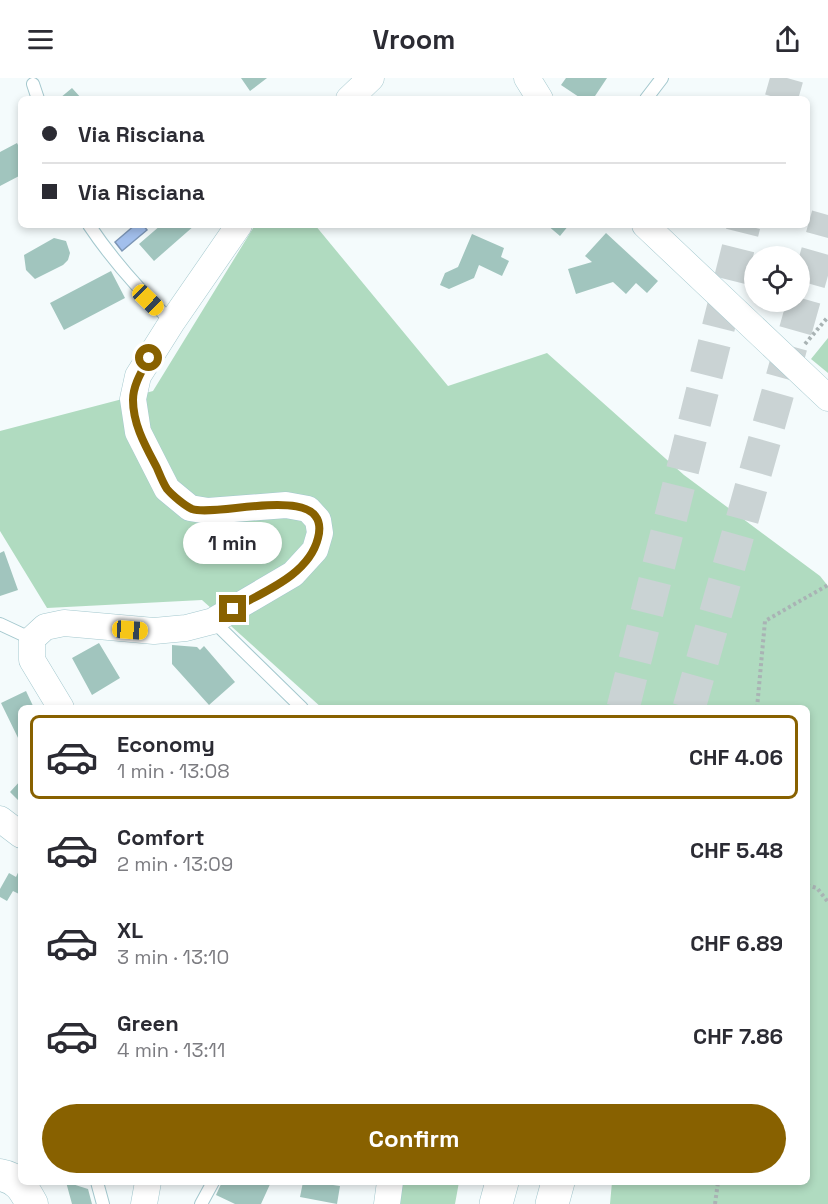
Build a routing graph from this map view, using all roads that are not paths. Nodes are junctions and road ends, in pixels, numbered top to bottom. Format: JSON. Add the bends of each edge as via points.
{"nodes":[{"id":1,"x":371,"y":78,"type":"edge"},
{"id":2,"x":526,"y":78,"type":"edge"},
{"id":3,"x":662,"y":78,"type":"edge"},
{"id":4,"x":33,"y":84,"type":"dead end"},
{"id":5,"x":37,"y":96,"type":"edge"},
{"id":6,"x":352,"y":96,"type":"edge"},
{"id":7,"x":538,"y":96,"type":"edge"},
{"id":8,"x":648,"y":96,"type":"edge"},
{"id":9,"x":91,"y":228,"type":"edge"},
{"id":10,"x":238,"y":228,"type":"edge"},
{"id":11,"x":648,"y":228,"type":"edge"},
{"id":12,"x":172,"y":322,"type":"junction"},
{"id":13,"x":828,"y":398,"type":"edge"},
{"id":14,"x":213,"y":621,"type":"junction"},
{"id":15,"x":0,"y":624,"type":"edge"},
{"id":16,"x":32,"y":639,"type":"junction"},
{"id":17,"x":59,"y":705,"type":"edge"},
{"id":18,"x":299,"y":705,"type":"edge"},
{"id":19,"x":0,"y":819,"type":"edge"},
{"id":20,"x":18,"y":833,"type":"edge"},
{"id":21,"x":0,"y":1175,"type":"edge"},
{"id":22,"x":18,"y":1183,"type":"edge"},
{"id":23,"x":21,"y":1185,"type":"edge"},
{"id":24,"x":98,"y":1185,"type":"edge"},
{"id":25,"x":147,"y":1185,"type":"edge"},
{"id":26,"x":211,"y":1185,"type":"edge"},
{"id":27,"x":390,"y":1185,"type":"edge"},
{"id":28,"x":501,"y":1185,"type":"edge"},
{"id":29,"x":557,"y":1185,"type":"edge"},
{"id":30,"x":32,"y":1204,"type":"edge"},
{"id":31,"x":103,"y":1204,"type":"edge"},
{"id":32,"x":144,"y":1204,"type":"edge"},
{"id":33,"x":201,"y":1204,"type":"edge"},
{"id":34,"x":387,"y":1204,"type":"edge"},
{"id":35,"x":496,"y":1204,"type":"edge"},
{"id":36,"x":552,"y":1204,"type":"edge"}],
"edges":[{"from":1,"to":6,"type":"street"},
{"from":2,"to":7,"type":"street"},
{"from":3,"to":8,"type":"lane"},
{"from":4,"to":5,"type":"lane"},
{"from":9,"to":12,"type":"lane","via":[[137,288]]},
{"from":10,"to":12,"type":"street"},
{"from":11,"to":13,"type":"street"},
{"from":12,"to":14,"type":"street","via":[[138,376],[133,399],[138,432],[167,489],[190,508],[208,511],[286,505],[308,509],[318,520],[320,532],[315,550],[293,574]]},
{"from":14,"to":16,"type":"street","via":[[153,632],[64,623],[45,627]]},
{"from":14,"to":18,"type":"lane"},
{"from":15,"to":16,"type":"lane"},
{"from":16,"to":17,"type":"street","via":[[32,660]]},
{"from":19,"to":20,"type":"street"},
{"from":21,"to":22,"type":"street"},
{"from":23,"to":30,"type":"street"},
{"from":24,"to":31,"type":"lane"},
{"from":25,"to":32,"type":"street"},
{"from":26,"to":33,"type":"lane"},
{"from":27,"to":34,"type":"street"},
{"from":28,"to":35,"type":"highway"},
{"from":29,"to":36,"type":"highway"}]}
